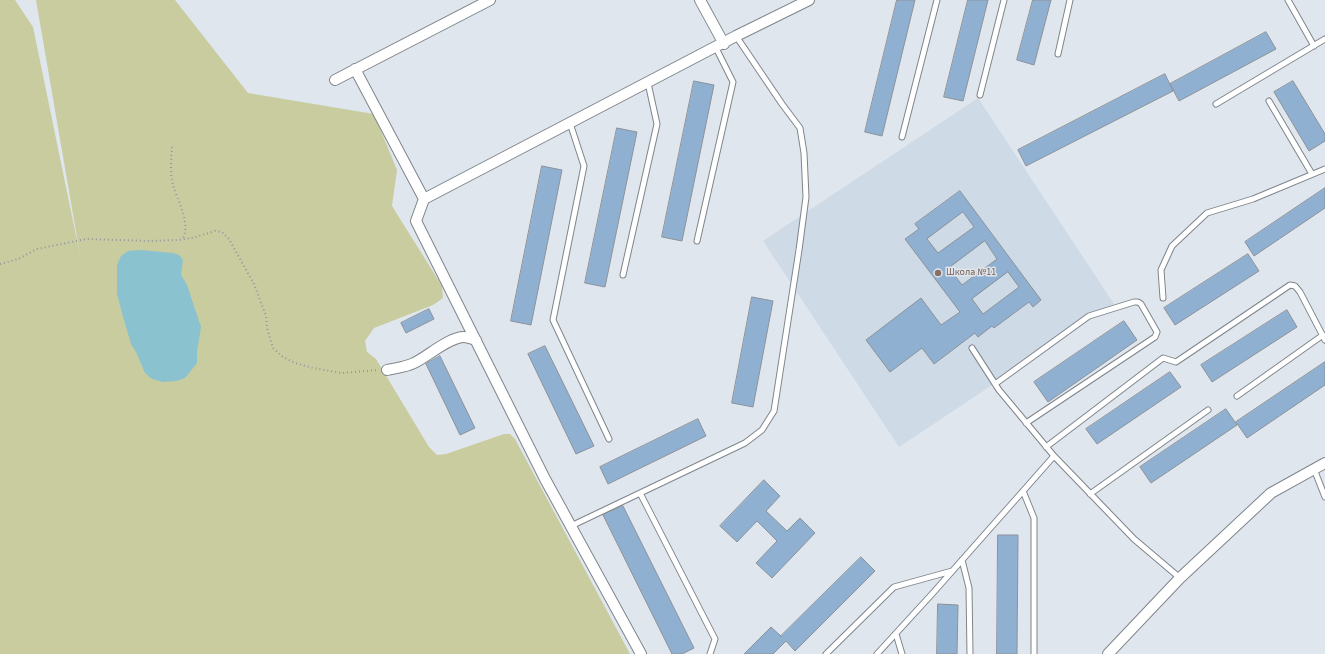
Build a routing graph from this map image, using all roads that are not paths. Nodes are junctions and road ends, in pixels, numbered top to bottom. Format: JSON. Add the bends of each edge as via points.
{"nodes":[{"id":1,"x":490,"y":0,"type":"edge"},
{"id":2,"x":700,"y":0,"type":"edge"},
{"id":3,"x":809,"y":0,"type":"edge"},
{"id":4,"x":937,"y":0,"type":"edge"},
{"id":5,"x":1004,"y":0,"type":"edge"},
{"id":6,"x":1070,"y":0,"type":"edge"},
{"id":7,"x":1288,"y":0,"type":"edge"},
{"id":8,"x":736,"y":36,"type":"junction"},
{"id":9,"x":1325,"y":39,"type":"edge"},
{"id":10,"x":720,"y":46,"type":"junction"},
{"id":11,"x":1314,"y":46,"type":"junction"},
{"id":12,"x":1058,"y":54,"type":"dead end"},
{"id":13,"x":355,"y":68,"type":"junction"},
{"id":14,"x":335,"y":80,"type":"dead end"},
{"id":15,"x":648,"y":83,"type":"junction"},
{"id":16,"x":980,"y":96,"type":"dead end"},
{"id":17,"x":1269,"y":100,"type":"dead end"},
{"id":18,"x":1216,"y":104,"type":"dead end"},
{"id":19,"x":570,"y":123,"type":"junction"},
{"id":20,"x":902,"y":137,"type":"dead end"},
{"id":21,"x":1325,"y":169,"type":"edge"},
{"id":22,"x":1312,"y":174,"type":"junction"},
{"id":23,"x":424,"y":199,"type":"junction"},
{"id":24,"x":697,"y":241,"type":"dead end"},
{"id":25,"x":623,"y":275,"type":"dead end"},
{"id":26,"x":1163,"y":298,"type":"dead end"},
{"id":27,"x":1324,"y":337,"type":"edge"},
{"id":28,"x":476,"y":340,"type":"junction"},
{"id":29,"x":972,"y":348,"type":"dead end"},
{"id":30,"x":387,"y":370,"type":"road end"},
{"id":31,"x":995,"y":384,"type":"junction"},
{"id":32,"x":1237,"y":396,"type":"dead end"},
{"id":33,"x":1208,"y":410,"type":"dead end"},
{"id":34,"x":1026,"y":423,"type":"junction"},
{"id":35,"x":609,"y":439,"type":"dead end"},
{"id":36,"x":1046,"y":447,"type":"junction"},
{"id":37,"x":1054,"y":456,"type":"junction"},
{"id":38,"x":1325,"y":464,"type":"edge"},
{"id":39,"x":1314,"y":469,"type":"junction"},
{"id":40,"x":1023,"y":491,"type":"junction"},
{"id":41,"x":640,"y":493,"type":"junction"},
{"id":42,"x":1090,"y":494,"type":"junction"},
{"id":43,"x":1325,"y":497,"type":"edge"},
{"id":44,"x":571,"y":526,"type":"junction"},
{"id":45,"x":962,"y":560,"type":"junction"},
{"id":46,"x":953,"y":571,"type":"junction"},
{"id":47,"x":1180,"y":578,"type":"junction"},
{"id":48,"x":896,"y":634,"type":"junction"},
{"id":49,"x":642,"y":654,"type":"edge"},
{"id":50,"x":710,"y":654,"type":"edge"},
{"id":51,"x":826,"y":654,"type":"edge"},
{"id":52,"x":877,"y":654,"type":"edge"},
{"id":53,"x":902,"y":654,"type":"edge"},
{"id":54,"x":970,"y":654,"type":"edge"},
{"id":55,"x":1034,"y":654,"type":"edge"},
{"id":56,"x":1108,"y":654,"type":"edge"}],
"edges":[{"from":1,"to":13,"type":"street"},
{"from":2,"to":10,"type":"street"},
{"from":3,"to":8,"type":"street"},
{"from":4,"to":20,"type":"lane"},
{"from":5,"to":16,"type":"lane"},
{"from":6,"to":12,"type":"lane"},
{"from":7,"to":11,"type":"lane"},
{"from":8,"to":10,"type":"street"},
{"from":8,"to":41,"type":"lane","via":[[800,128],[804,153],[806,197],[774,411],[762,430],[745,443]]},
{"from":9,"to":11,"type":"lane"},
{"from":10,"to":15,"type":"street"},
{"from":10,"to":24,"type":"lane","via":[[732,82]]},
{"from":11,"to":18,"type":"lane"},
{"from":13,"to":14,"type":"street"},
{"from":13,"to":23,"type":"street"},
{"from":15,"to":19,"type":"street"},
{"from":15,"to":25,"type":"lane","via":[[657,124]]},
{"from":17,"to":22,"type":"lane"},
{"from":19,"to":23,"type":"street"},
{"from":19,"to":35,"type":"lane","via":[[584,166],[554,320]]},
{"from":21,"to":22,"type":"lane"},
{"from":22,"to":26,"type":"lane","via":[[1253,199],[1207,213],[1172,246],[1160,270]]},
{"from":23,"to":28,"type":"street","via":[[416,221]]},
{"from":27,"to":32,"type":"lane"},
{"from":27,"to":36,"type":"lane","via":[[1300,292],[1295,286],[1290,285],[1176,362],[1164,358]]},
{"from":28,"to":30,"type":"street","via":[[457,338],[415,363]]},
{"from":28,"to":44,"type":"street"},
{"from":29,"to":31,"type":"lane"},
{"from":31,"to":34,"type":"lane"},
{"from":31,"to":34,"type":"lane","via":[[1089,316],[1134,302],[1141,304],[1157,332],[1155,337]]},
{"from":33,"to":42,"type":"lane"},
{"from":34,"to":36,"type":"lane"},
{"from":36,"to":37,"type":"lane"},
{"from":37,"to":40,"type":"lane"},
{"from":37,"to":42,"type":"lane"},
{"from":38,"to":39,"type":"street"},
{"from":39,"to":43,"type":"lane"},
{"from":39,"to":47,"type":"street","via":[[1271,493]]},
{"from":40,"to":45,"type":"lane"},
{"from":40,"to":55,"type":"lane","via":[[1034,518]]},
{"from":41,"to":44,"type":"lane"},
{"from":41,"to":50,"type":"lane","via":[[715,639]]},
{"from":42,"to":47,"type":"lane","via":[[1134,539]]},
{"from":44,"to":49,"type":"street"},
{"from":45,"to":46,"type":"lane"},
{"from":45,"to":54,"type":"lane","via":[[969,588]]},
{"from":46,"to":48,"type":"lane"},
{"from":46,"to":51,"type":"lane","via":[[894,587]]},
{"from":47,"to":56,"type":"street"},
{"from":48,"to":52,"type":"lane"},
{"from":48,"to":53,"type":"lane"}]}
